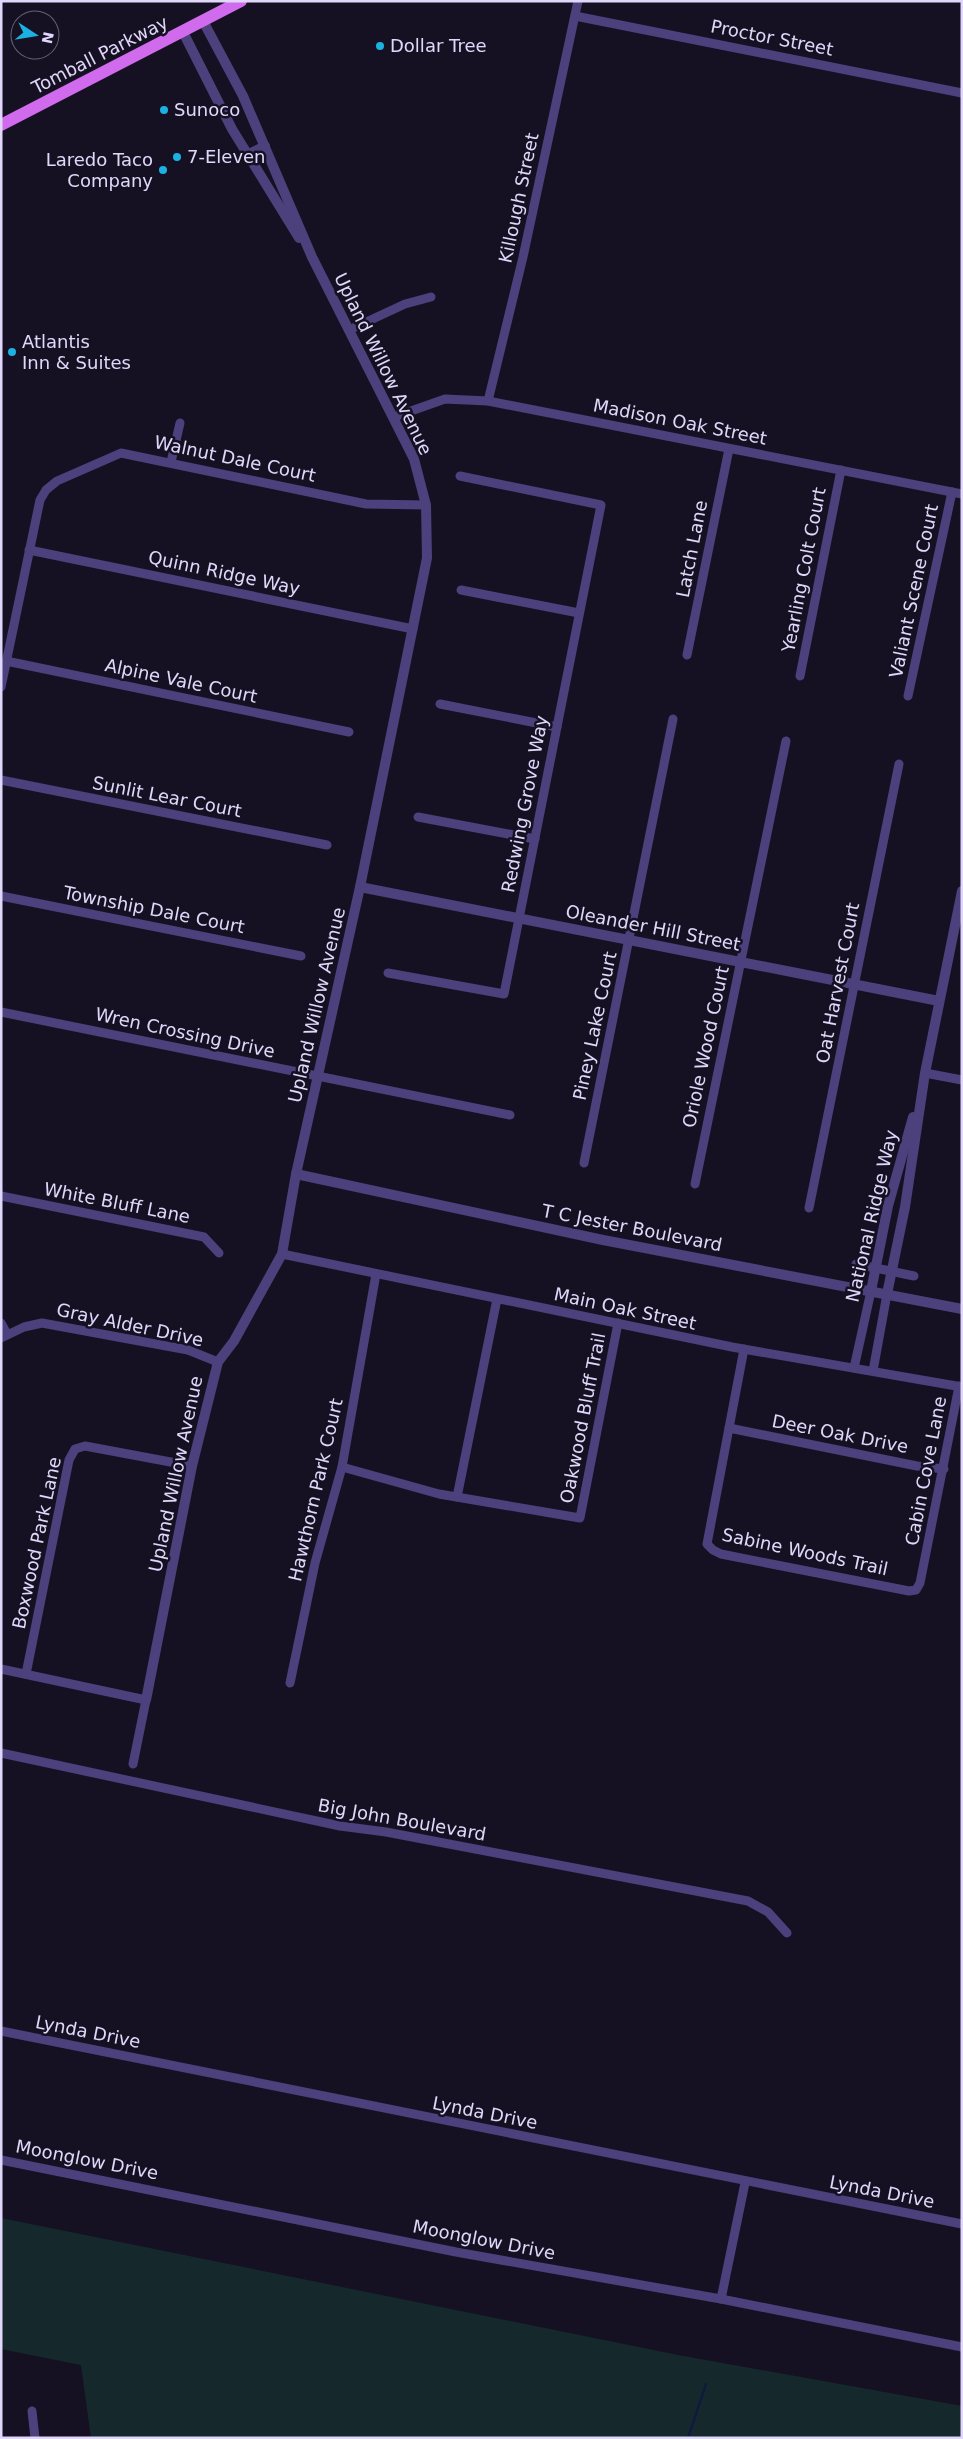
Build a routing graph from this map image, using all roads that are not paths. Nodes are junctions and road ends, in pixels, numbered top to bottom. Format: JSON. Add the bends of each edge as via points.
{"nodes":[{"id":1,"x":241,"y":1,"type":"edge"},
{"id":2,"x":578,"y":1,"type":"edge"},
{"id":3,"x":575,"y":16,"type":"junction"},
{"id":4,"x":203,"y":21,"type":"junction"},
{"id":5,"x":183,"y":32,"type":"junction"},
{"id":6,"x":962,"y":93,"type":"edge"},
{"id":7,"x":1,"y":125,"type":"edge"},
{"id":8,"x":265,"y":146,"type":"junction"},
{"id":9,"x":247,"y":155,"type":"junction"},
{"id":10,"x":312,"y":257,"type":"junction"},
{"id":11,"x":431,"y":297,"type":"dead end"},
{"id":12,"x":349,"y":330,"type":"junction"},
{"id":13,"x":488,"y":402,"type":"junction"},
{"id":14,"x":394,"y":417,"type":"junction"},
{"id":15,"x":180,"y":423,"type":"dead end"},
{"id":16,"x":728,"y":449,"type":"junction"},
{"id":17,"x":172,"y":462,"type":"junction"},
{"id":18,"x":841,"y":470,"type":"junction"},
{"id":19,"x":460,"y":476,"type":"dead end"},
{"id":20,"x":952,"y":492,"type":"junction"},
{"id":21,"x":962,"y":494,"type":"edge"},
{"id":22,"x":426,"y":505,"type":"junction"},
{"id":23,"x":29,"y":550,"type":"junction"},
{"id":24,"x":461,"y":590,"type":"dead end"},
{"id":25,"x":579,"y":614,"type":"junction"},
{"id":26,"x":413,"y":629,"type":"junction"},
{"id":27,"x":687,"y":655,"type":"dead end"},
{"id":28,"x":6,"y":662,"type":"junction"},
{"id":29,"x":800,"y":676,"type":"dead end"},
{"id":30,"x":1,"y":687,"type":"edge"},
{"id":31,"x":908,"y":696,"type":"dead end"},
{"id":32,"x":440,"y":704,"type":"dead end"},
{"id":33,"x":673,"y":719,"type":"dead end"},
{"id":34,"x":557,"y":727,"type":"junction"},
{"id":35,"x":349,"y":732,"type":"dead end"},
{"id":36,"x":786,"y":740,"type":"dead end"},
{"id":37,"x":898,"y":764,"type":"dead end"},
{"id":38,"x":1,"y":780,"type":"edge"},
{"id":39,"x":418,"y":817,"type":"dead end"},
{"id":40,"x":534,"y":839,"type":"junction"},
{"id":41,"x":327,"y":845,"type":"dead end"},
{"id":42,"x":360,"y":887,"type":"junction"},
{"id":43,"x":962,"y":891,"type":"edge"},
{"id":44,"x":1,"y":896,"type":"edge"},
{"id":45,"x":519,"y":917,"type":"junction"},
{"id":46,"x":630,"y":940,"type":"junction"},
{"id":47,"x":301,"y":956,"type":"dead end"},
{"id":48,"x":741,"y":962,"type":"junction"},
{"id":49,"x":388,"y":973,"type":"dead end"},
{"id":50,"x":854,"y":985,"type":"junction"},
{"id":51,"x":939,"y":1001,"type":"junction"},
{"id":52,"x":1,"y":1012,"type":"edge"},
{"id":53,"x":925,"y":1073,"type":"junction"},
{"id":54,"x":317,"y":1077,"type":"junction"},
{"id":55,"x":962,"y":1080,"type":"edge"},
{"id":56,"x":510,"y":1116,"type":"dead end"},
{"id":57,"x":584,"y":1163,"type":"dead end"},
{"id":58,"x":296,"y":1174,"type":"junction"},
{"id":59,"x":695,"y":1184,"type":"dead end"},
{"id":60,"x":1,"y":1196,"type":"edge"},
{"id":61,"x":809,"y":1208,"type":"dead end"},
{"id":62,"x":219,"y":1253,"type":"dead end"},
{"id":63,"x":282,"y":1254,"type":"junction"},
{"id":64,"x":856,"y":1264,"type":"dead end"},
{"id":65,"x":875,"y":1268,"type":"junction"},
{"id":66,"x":892,"y":1271,"type":"junction"},
{"id":67,"x":376,"y":1274,"type":"junction"},
{"id":68,"x":914,"y":1276,"type":"dead end"},
{"id":69,"x":871,"y":1291,"type":"junction"},
{"id":70,"x":887,"y":1294,"type":"junction"},
{"id":71,"x":497,"y":1299,"type":"junction"},
{"id":72,"x":962,"y":1308,"type":"edge"},
{"id":73,"x":1,"y":1323,"type":"edge"},
{"id":74,"x":618,"y":1323,"type":"junction"},
{"id":75,"x":4,"y":1336,"type":"edge"},
{"id":76,"x":744,"y":1350,"type":"junction"},
{"id":77,"x":218,"y":1362,"type":"junction"},
{"id":78,"x":854,"y":1368,"type":"junction"},
{"id":79,"x":873,"y":1371,"type":"junction"},
{"id":80,"x":960,"y":1386,"type":"edge"},
{"id":81,"x":729,"y":1428,"type":"junction"},
{"id":82,"x":192,"y":1466,"type":"junction"},
{"id":83,"x":342,"y":1467,"type":"junction"},
{"id":84,"x":944,"y":1469,"type":"junction"},
{"id":85,"x":457,"y":1497,"type":"junction"},
{"id":86,"x":916,"y":1590,"type":"joint"},
{"id":87,"x":1,"y":1669,"type":"edge"},
{"id":88,"x":26,"y":1674,"type":"junction"},
{"id":89,"x":290,"y":1683,"type":"dead end"},
{"id":90,"x":146,"y":1700,"type":"junction"},
{"id":91,"x":1,"y":1753,"type":"edge"},
{"id":92,"x":133,"y":1764,"type":"dead end"},
{"id":93,"x":787,"y":1934,"type":"dead end"},
{"id":94,"x":1,"y":2031,"type":"edge"},
{"id":95,"x":1,"y":2160,"type":"edge"},
{"id":96,"x":744,"y":2182,"type":"junction"},
{"id":97,"x":962,"y":2224,"type":"edge"},
{"id":98,"x":721,"y":2299,"type":"junction"},
{"id":99,"x":962,"y":2347,"type":"edge"},
{"id":100,"x":32,"y":2411,"type":"dead end"},
{"id":101,"x":35,"y":2438,"type":"edge"}],
"edges":[{"from":1,"to":4,"type":"main road","name":"Tomball Parkway"},
{"from":2,"to":3,"type":"street","name":"Killough Street"},
{"from":3,"to":6,"type":"street","name":"Proctor Street"},
{"from":3,"to":13,"type":"street","name":"Killough Street"},
{"from":4,"to":5,"type":"main road","name":"Tomball Parkway"},
{"from":4,"to":8,"type":"street","name":"Upland Willow Avenue","via":[[243,96]]},
{"from":5,"to":7,"type":"main road","name":"Tomball Parkway"},
{"from":5,"to":9,"type":"street","name":"Upland Willow Avenue"},
{"from":8,"to":9,"type":"street"},
{"from":8,"to":10,"type":"street","name":"Upland Willow Avenue"},
{"from":9,"to":10,"type":"street","name":"Upland Willow Avenue"},
{"from":10,"to":12,"type":"street","name":"Upland Willow Avenue"},
{"from":11,"to":12,"type":"street","via":[[405,304]]},
{"from":12,"to":14,"type":"street","name":"Upland Willow Avenue"},
{"from":13,"to":14,"type":"street","name":"Madison Oak Street","via":[[445,399]]},
{"from":13,"to":16,"type":"street","name":"Madison Oak Street"},
{"from":14,"to":22,"type":"street","name":"Upland Willow Avenue","via":[[414,459]]},
{"from":15,"to":17,"type":"street"},
{"from":16,"to":18,"type":"street","name":"Madison Oak Street"},
{"from":16,"to":27,"type":"street","name":"Latch Lane"},
{"from":17,"to":22,"type":"street","name":"Walnut Dale Court","via":[[366,504]]},
{"from":17,"to":23,"type":"street","name":"Walnut Dale Court","via":[[121,453],[57,481],[40,500]]},
{"from":18,"to":20,"type":"street","name":"Madison Oak Street"},
{"from":18,"to":29,"type":"street","name":"Yearling Colt Court"},
{"from":19,"to":25,"type":"street","name":"Redwing Grove Way","via":[[601,505]]},
{"from":20,"to":21,"type":"street","name":"Madison Oak Street"},
{"from":20,"to":31,"type":"street","name":"Valiant Scene Court"},
{"from":22,"to":26,"type":"street","name":"Upland Willow Avenue","via":[[426,558]]},
{"from":23,"to":26,"type":"street","name":"Quinn Ridge Way"},
{"from":23,"to":28,"type":"street"},
{"from":24,"to":25,"type":"street"},
{"from":25,"to":34,"type":"street","name":"Redwing Grove Way"},
{"from":26,"to":42,"type":"street","name":"Upland Willow Avenue"},
{"from":28,"to":30,"type":"street"},
{"from":28,"to":35,"type":"street","name":"Alpine Vale Court"},
{"from":32,"to":34,"type":"street"},
{"from":33,"to":46,"type":"street","name":"Piney Lake Court"},
{"from":34,"to":40,"type":"street","name":"Redwing Grove Way"},
{"from":36,"to":48,"type":"street","name":"Oriole Wood Court"},
{"from":37,"to":50,"type":"street","name":"Oat Harvest Court"},
{"from":38,"to":41,"type":"street","name":"Sunlit Lear Court"},
{"from":39,"to":40,"type":"street"},
{"from":40,"to":45,"type":"street","name":"Redwing Grove Way"},
{"from":42,"to":45,"type":"street","name":"Oleander Hill Street"},
{"from":42,"to":54,"type":"street","name":"Upland Willow Avenue"},
{"from":43,"to":51,"type":"street","name":"National Ridge Way"},
{"from":44,"to":47,"type":"street","name":"Township Dale Court"},
{"from":45,"to":46,"type":"street","name":"Oleander Hill Street"},
{"from":45,"to":49,"type":"street","name":"Redwing Grove Way","via":[[504,994]]},
{"from":46,"to":48,"type":"street","name":"Oleander Hill Street"},
{"from":46,"to":57,"type":"street","name":"Piney Lake Court"},
{"from":48,"to":50,"type":"street","name":"Oleander Hill Street"},
{"from":48,"to":59,"type":"street","name":"Oriole Wood Court"},
{"from":50,"to":51,"type":"street","name":"Oleander Hill Street"},
{"from":50,"to":61,"type":"street","name":"Oat Harvest Court"},
{"from":51,"to":53,"type":"street","name":"National Ridge Way"},
{"from":52,"to":54,"type":"street","name":"Wren Crossing Drive"},
{"from":53,"to":55,"type":"street"},
{"from":53,"to":65,"type":"street","name":"National Ridge Way","via":[[888,1206]]},
{"from":53,"to":66,"type":"street","name":"National Ridge Way"},
{"from":54,"to":56,"type":"street","name":"Wren Crossing Drive"},
{"from":54,"to":58,"type":"street","name":"Upland Willow Avenue"},
{"from":58,"to":63,"type":"street","name":"Upland Willow Avenue"},
{"from":58,"to":69,"type":"street","name":"T C Jester Boulevard","via":[[603,1240]]},
{"from":60,"to":62,"type":"street","name":"White Bluff Lane","via":[[204,1236]]},
{"from":63,"to":67,"type":"street","name":"Main Oak Street"},
{"from":63,"to":77,"type":"street","name":"Upland Willow Avenue","via":[[234,1341]]},
{"from":64,"to":65,"type":"street"},
{"from":65,"to":66,"type":"street"},
{"from":65,"to":69,"type":"street","name":"National Ridge Way"},
{"from":66,"to":68,"type":"street"},
{"from":66,"to":70,"type":"street","name":"National Ridge Way"},
{"from":67,"to":71,"type":"street","name":"Main Oak Street"},
{"from":67,"to":83,"type":"street","name":"Hawthorn Park Court"},
{"from":69,"to":70,"type":"street","name":"T C Jester Boulevard"},
{"from":69,"to":78,"type":"street","name":"National Ridge Way"},
{"from":70,"to":72,"type":"street","name":"T C Jester Boulevard"},
{"from":70,"to":79,"type":"street","name":"National Ridge Way"},
{"from":71,"to":74,"type":"street","name":"Main Oak Street"},
{"from":71,"to":85,"type":"street"},
{"from":73,"to":75,"type":"street"},
{"from":74,"to":76,"type":"street","name":"Main Oak Street"},
{"from":74,"to":85,"type":"street","name":"Oakwood Bluff Trail","via":[[580,1518]]},
{"from":75,"to":77,"type":"street","name":"Gray Alder Drive","via":[[42,1323],[188,1350]]},
{"from":76,"to":78,"type":"street","name":"Main Oak Street"},
{"from":76,"to":81,"type":"street","name":"Sabine Woods Trail"},
{"from":77,"to":82,"type":"street","name":"Upland Willow Avenue"},
{"from":78,"to":79,"type":"street","name":"Main Oak Street"},
{"from":79,"to":80,"type":"street","name":"Main Oak Street"},
{"from":80,"to":84,"type":"street","name":"Cabin Cove Lane"},
{"from":81,"to":84,"type":"street","name":"Deer Oak Drive"},
{"from":81,"to":86,"type":"street","name":"Sabine Woods Trail","via":[[707,1536],[707,1544],[713,1550]]},
{"from":82,"to":88,"type":"street","name":"Boxwood Park Lane","via":[[85,1446],[76,1449],[69,1460]]},
{"from":82,"to":90,"type":"street","name":"Upland Willow Avenue"},
{"from":83,"to":85,"type":"street"},
{"from":83,"to":89,"type":"street","name":"Hawthorn Park Court","via":[[315,1563]]},
{"from":84,"to":86,"type":"street","name":"Cabin Cove Lane"},
{"from":87,"to":88,"type":"street"},
{"from":88,"to":90,"type":"street"},
{"from":90,"to":92,"type":"street","name":"Upland Willow Avenue"},
{"from":91,"to":93,"type":"street","name":"Big John Boulevard","via":[[340,1826],[748,1901],[768,1912]]},
{"from":94,"to":96,"type":"street","name":"Lynda Drive"},
{"from":95,"to":98,"type":"street","name":"Moonglow Drive","via":[[456,2252]]},
{"from":96,"to":97,"type":"street","name":"Lynda Drive"},
{"from":96,"to":98,"type":"street"},
{"from":98,"to":99,"type":"street","name":"Moonglow Drive"},
{"from":100,"to":101,"type":"street"}]}
